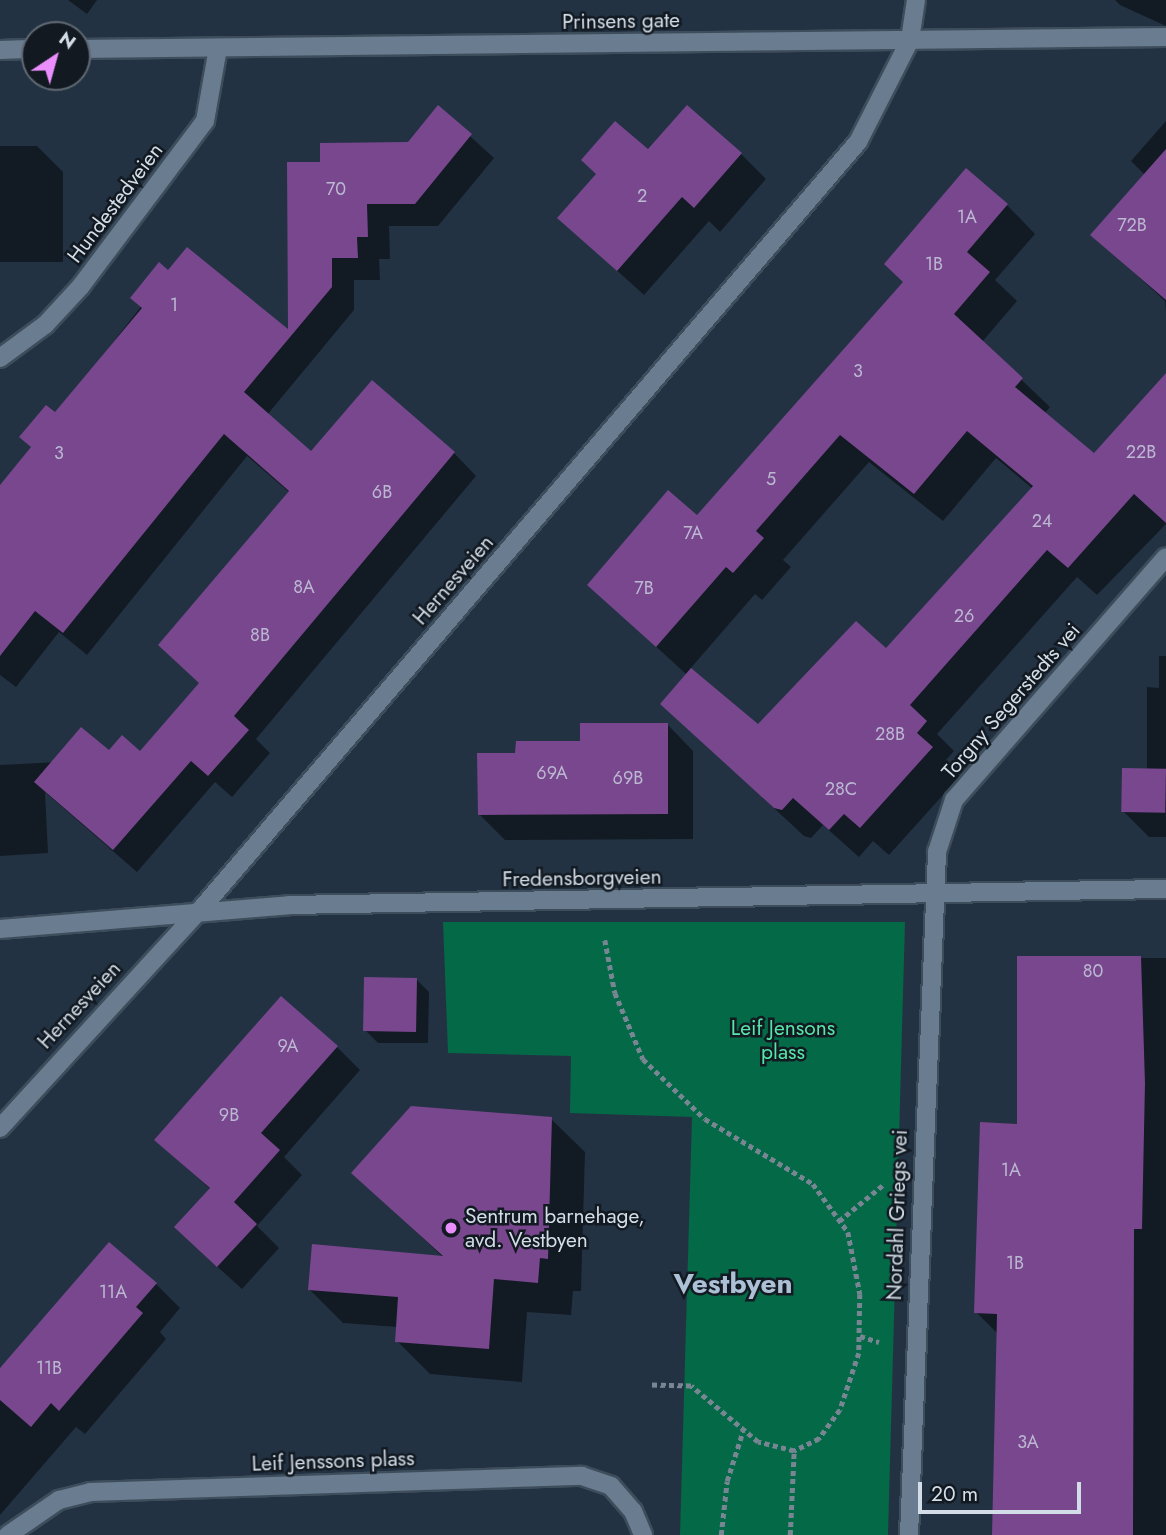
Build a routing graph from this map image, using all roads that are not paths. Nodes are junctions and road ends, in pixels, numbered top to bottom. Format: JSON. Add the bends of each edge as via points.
{"nodes":[{"id":1,"x":916,"y":0,"type":"edge"},
{"id":2,"x":1166,"y":37,"type":"edge"},
{"id":3,"x":910,"y":40,"type":"junction"},
{"id":4,"x":218,"y":48,"type":"junction"},
{"id":5,"x":91,"y":49,"type":"edge"},
{"id":6,"x":0,"y":50,"type":"edge"},
{"id":7,"x":21,"y":50,"type":"edge"},
{"id":8,"x":0,"y":358,"type":"edge"},
{"id":9,"x":1166,"y":557,"type":"edge"},
{"id":10,"x":1166,"y":890,"type":"edge"},
{"id":11,"x":931,"y":896,"type":"junction"},
{"id":12,"x":201,"y":909,"type":"junction"},
{"id":13,"x":0,"y":929,"type":"edge"},
{"id":14,"x":0,"y":1128,"type":"edge"},
{"id":15,"x":8,"y":1535,"type":"edge"},
{"id":16,"x":643,"y":1535,"type":"edge"},
{"id":17,"x":909,"y":1535,"type":"edge"}],
"edges":[{"from":1,"to":3,"type":"street","name":"Hernesveien"},
{"from":2,"to":3,"type":"street","name":"Prinsens gate"},
{"from":3,"to":4,"type":"street","name":"Prinsens gate"},
{"from":3,"to":12,"type":"street","name":"Hernesveien","via":[[858,142]]},
{"from":4,"to":5,"type":"street","name":"Prinsens gate"},
{"from":4,"to":8,"type":"street","name":"Hundestedveien","via":[[205,121],[80,286],[45,325]]},
{"from":6,"to":7,"type":"street"},
{"from":9,"to":11,"type":"street","name":"Torgny Segerstedts vei","via":[[954,800]]},
{"from":10,"to":11,"type":"street","name":"Fredensborgveien"},
{"from":11,"to":12,"type":"street","name":"Fredensborgveien"},
{"from":11,"to":17,"type":"street","name":"Nordahl Griegs vei"},
{"from":12,"to":13,"type":"street","name":"Fredensborgveien"},
{"from":12,"to":14,"type":"street","name":"Hernesveien"},
{"from":15,"to":16,"type":"street","name":"Leif Jenssons plass","via":[[59,1500],[90,1492],[582,1476],[611,1486],[633,1511]]}]}
